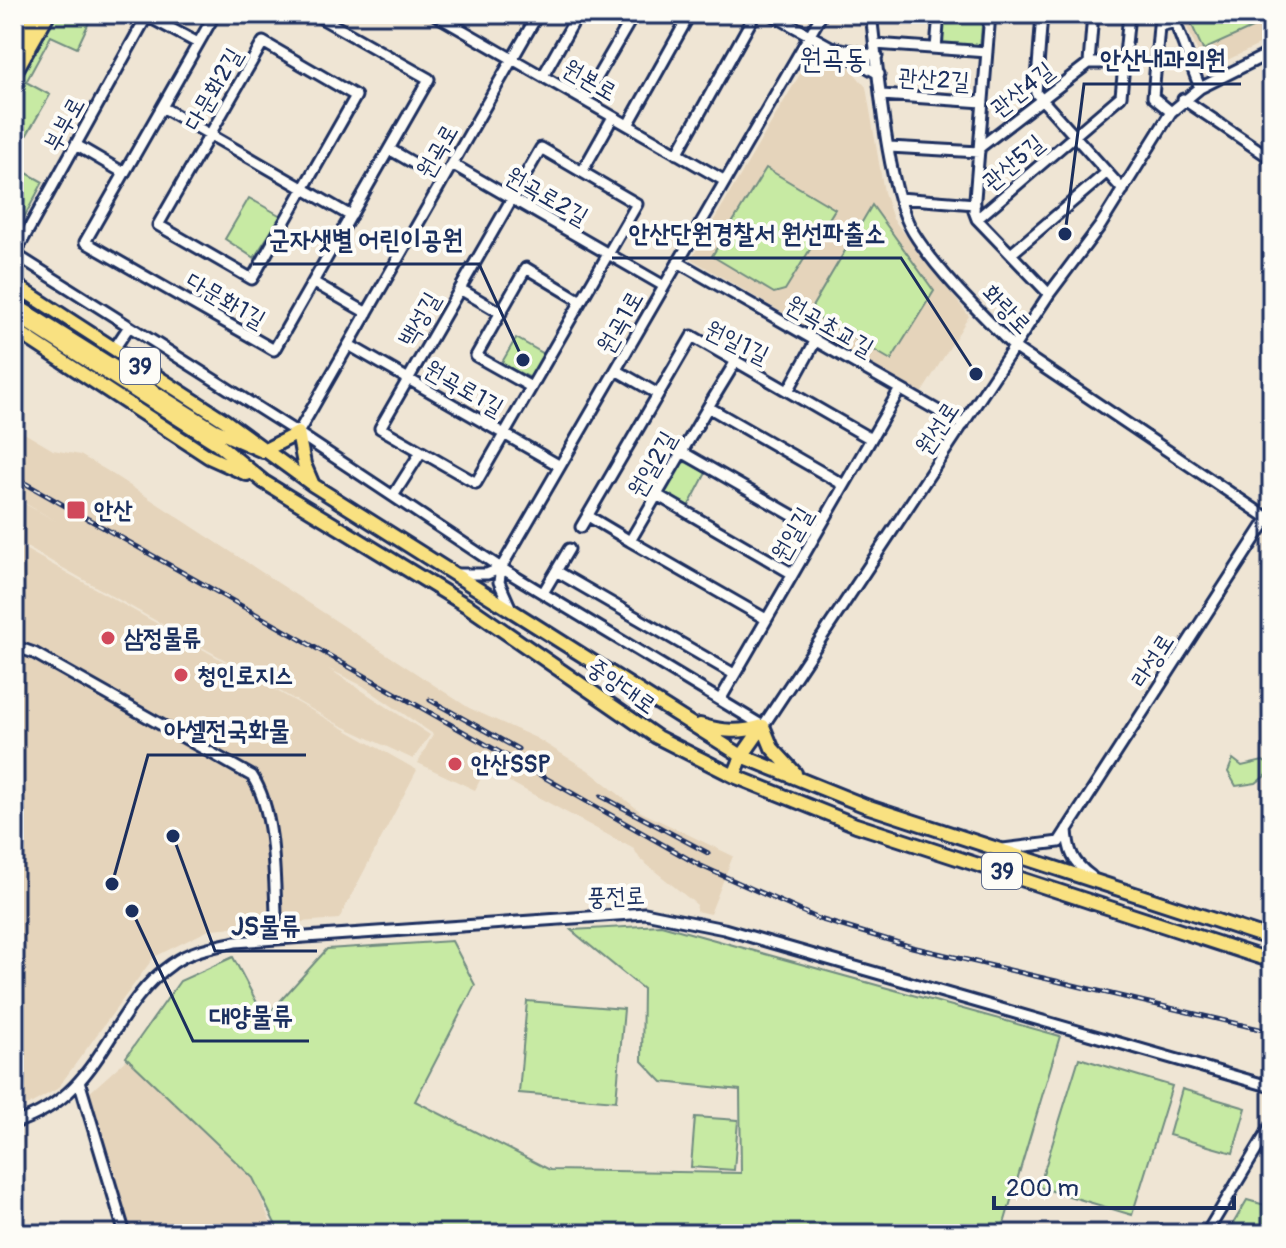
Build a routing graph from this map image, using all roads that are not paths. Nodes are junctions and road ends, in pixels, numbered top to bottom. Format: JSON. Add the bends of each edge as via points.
{"nodes":[{"id":1,"x":25,"y":14,"type":"edge"},
{"id":2,"x":37,"y":14,"type":"edge"},
{"id":3,"x":48,"y":14,"type":"edge"},
{"id":4,"x":215,"y":14,"type":"edge"},
{"id":5,"x":314,"y":14,"type":"edge"},
{"id":6,"x":434,"y":14,"type":"edge"},
{"id":7,"x":538,"y":14,"type":"edge"},
{"id":8,"x":578,"y":14,"type":"edge"},
{"id":9,"x":634,"y":14,"type":"edge"},
{"id":10,"x":690,"y":14,"type":"edge"},
{"id":11,"x":755,"y":14,"type":"edge"},
{"id":12,"x":771,"y":14,"type":"edge"},
{"id":13,"x":822,"y":14,"type":"edge"},
{"id":14,"x":871,"y":14,"type":"edge"},
{"id":15,"x":939,"y":14,"type":"edge"},
{"id":16,"x":990,"y":14,"type":"edge"},
{"id":17,"x":1042,"y":14,"type":"edge"},
{"id":18,"x":1093,"y":14,"type":"edge"},
{"id":19,"x":1129,"y":14,"type":"edge"},
{"id":20,"x":148,"y":15,"type":"edge"},
{"id":21,"x":1174,"y":18,"type":"edge"},
{"id":22,"x":14,"y":34,"type":"edge"},
{"id":23,"x":809,"y":36,"type":"junction"},
{"id":24,"x":198,"y":43,"type":"junction"},
{"id":25,"x":875,"y":44,"type":"junction"},
{"id":26,"x":936,"y":48,"type":"junction"},
{"id":27,"x":836,"y":49,"type":"junction"},
{"id":28,"x":987,"y":52,"type":"junction"},
{"id":29,"x":1272,"y":52,"type":"edge"},
{"id":30,"x":14,"y":53,"type":"edge"},
{"id":31,"x":877,"y":56,"type":"junction"},
{"id":32,"x":797,"y":57,"type":"junction"},
{"id":33,"x":512,"y":59,"type":"junction"},
{"id":34,"x":1089,"y":63,"type":"junction"},
{"id":35,"x":1125,"y":63,"type":"junction"},
{"id":36,"x":14,"y":74,"type":"edge"},
{"id":37,"x":879,"y":74,"type":"junction"},
{"id":38,"x":543,"y":76,"type":"junction"},
{"id":39,"x":1200,"y":88,"type":"junction"},
{"id":40,"x":882,"y":95,"type":"junction"},
{"id":41,"x":1183,"y":99,"type":"junction"},
{"id":42,"x":584,"y":100,"type":"junction"},
{"id":43,"x":1041,"y":100,"type":"junction"},
{"id":44,"x":983,"y":102,"type":"junction"},
{"id":45,"x":162,"y":107,"type":"junction"},
{"id":46,"x":1171,"y":112,"type":"junction"},
{"id":47,"x":613,"y":117,"type":"junction"},
{"id":48,"x":628,"y":125,"type":"junction"},
{"id":49,"x":210,"y":135,"type":"junction"},
{"id":50,"x":1074,"y":136,"type":"junction"},
{"id":51,"x":76,"y":145,"type":"junction"},
{"id":52,"x":889,"y":147,"type":"junction"},
{"id":53,"x":389,"y":149,"type":"junction"},
{"id":54,"x":979,"y":150,"type":"junction"},
{"id":55,"x":677,"y":154,"type":"junction"},
{"id":56,"x":1272,"y":159,"type":"edge"},
{"id":57,"x":452,"y":164,"type":"junction"},
{"id":58,"x":582,"y":172,"type":"junction"},
{"id":59,"x":124,"y":173,"type":"junction"},
{"id":60,"x":1106,"y":173,"type":"junction"},
{"id":61,"x":443,"y":180,"type":"junction"},
{"id":62,"x":725,"y":181,"type":"junction"},
{"id":63,"x":303,"y":189,"type":"junction"},
{"id":64,"x":1123,"y":190,"type":"junction"},
{"id":65,"x":512,"y":198,"type":"junction"},
{"id":66,"x":899,"y":198,"type":"junction"},
{"id":67,"x":975,"y":204,"type":"junction"},
{"id":68,"x":351,"y":216,"type":"junction"},
{"id":69,"x":977,"y":219,"type":"junction"},
{"id":70,"x":15,"y":254,"type":"edge"},
{"id":71,"x":609,"y":254,"type":"junction"},
{"id":72,"x":1011,"y":254,"type":"junction"},
{"id":73,"x":678,"y":262,"type":"junction"},
{"id":74,"x":313,"y":282,"type":"junction"},
{"id":75,"x":14,"y":284,"type":"edge"},
{"id":76,"x":664,"y":286,"type":"junction"},
{"id":77,"x":460,"y":289,"type":"junction"},
{"id":78,"x":1049,"y":294,"type":"junction"},
{"id":79,"x":581,"y":301,"type":"junction"},
{"id":80,"x":14,"y":304,"type":"edge"},
{"id":81,"x":367,"y":313,"type":"junction"},
{"id":82,"x":501,"y":313,"type":"junction"},
{"id":83,"x":14,"y":314,"type":"edge"},
{"id":84,"x":128,"y":328,"type":"junction"},
{"id":85,"x":14,"y":329,"type":"edge"},
{"id":86,"x":816,"y":340,"type":"junction"},
{"id":87,"x":349,"y":345,"type":"junction"},
{"id":88,"x":1015,"y":348,"type":"junction"},
{"id":89,"x":114,"y":349,"type":"dead end"},
{"id":90,"x":736,"y":361,"type":"junction"},
{"id":91,"x":616,"y":370,"type":"junction"},
{"id":92,"x":408,"y":379,"type":"junction"},
{"id":93,"x":531,"y":387,"type":"junction"},
{"id":94,"x":900,"y":389,"type":"junction"},
{"id":95,"x":788,"y":391,"type":"junction"},
{"id":96,"x":658,"y":394,"type":"junction"},
{"id":97,"x":708,"y":407,"type":"junction"},
{"id":98,"x":963,"y":425,"type":"junction"},
{"id":99,"x":298,"y":433,"type":"junction"},
{"id":100,"x":504,"y":434,"type":"junction"},
{"id":101,"x":871,"y":439,"type":"junction"},
{"id":102,"x":263,"y":451,"type":"junction"},
{"id":103,"x":421,"y":452,"type":"junction"},
{"id":104,"x":682,"y":452,"type":"junction"},
{"id":105,"x":560,"y":466,"type":"junction"},
{"id":106,"x":264,"y":482,"type":"junction"},
{"id":107,"x":313,"y":485,"type":"junction"},
{"id":108,"x":844,"y":485,"type":"junction"},
{"id":109,"x":657,"y":495,"type":"junction"},
{"id":110,"x":393,"y":496,"type":"junction"},
{"id":111,"x":588,"y":516,"type":"junction"},
{"id":112,"x":1271,"y":517,"type":"edge"},
{"id":113,"x":581,"y":527,"type":"dead end"},
{"id":114,"x":818,"y":530,"type":"junction"},
{"id":115,"x":630,"y":541,"type":"junction"},
{"id":116,"x":569,"y":549,"type":"dead end"},
{"id":117,"x":501,"y":568,"type":"junction"},
{"id":118,"x":556,"y":571,"type":"junction"},
{"id":119,"x":457,"y":574,"type":"junction"},
{"id":120,"x":793,"y":574,"type":"junction"},
{"id":121,"x":543,"y":593,"type":"junction"},
{"id":122,"x":511,"y":609,"type":"junction"},
{"id":123,"x":766,"y":619,"type":"junction"},
{"id":124,"x":14,"y":646,"type":"edge"},
{"id":125,"x":734,"y":674,"type":"junction"},
{"id":126,"x":720,"y":700,"type":"junction"},
{"id":127,"x":684,"y":720,"type":"junction"},
{"id":128,"x":763,"y":726,"type":"junction"},
{"id":129,"x":742,"y":756,"type":"junction"},
{"id":130,"x":734,"y":776,"type":"junction"},
{"id":131,"x":807,"y":783,"type":"junction"},
{"id":132,"x":1067,"y":829,"type":"junction"},
{"id":133,"x":1002,"y":849,"type":"junction"},
{"id":134,"x":1099,"y":882,"type":"junction"},
{"id":135,"x":277,"y":939,"type":"junction"},
{"id":136,"x":1272,"y":939,"type":"edge"},
{"id":137,"x":1272,"y":961,"type":"edge"},
{"id":138,"x":80,"y":1084,"type":"junction"},
{"id":139,"x":1272,"y":1087,"type":"edge"},
{"id":140,"x":14,"y":1123,"type":"edge"},
{"id":141,"x":1272,"y":1124,"type":"edge"},
{"id":142,"x":125,"y":1234,"type":"edge"},
{"id":143,"x":1206,"y":1234,"type":"edge"}],
"edges":[{"from":1,"to":22,"type":"main road"},
{"from":2,"to":30,"type":"main road"},
{"from":3,"to":36,"type":"main road"},
{"from":4,"to":24,"type":"street","name":"다문화1길"},
{"from":5,"to":53,"type":"street","name":"다문화1길","via":[[429,79]]},
{"from":6,"to":33,"type":"street","name":"원본로"},
{"from":7,"to":33,"type":"street","name":"원곡로"},
{"from":8,"to":38,"type":"street"},
{"from":9,"to":42,"type":"street"},
{"from":10,"to":48,"type":"street"},
{"from":11,"to":55,"type":"street"},
{"from":12,"to":23,"type":"street"},
{"from":13,"to":23,"type":"street","name":"원곡1로"},
{"from":14,"to":25,"type":"street","name":"화랑로"},
{"from":15,"to":26,"type":"street"},
{"from":16,"to":28,"type":"street","name":"관산2길"},
{"from":17,"to":43,"type":"street","via":[[1036,93]]},
{"from":18,"to":34,"type":"street","name":"관산4길"},
{"from":19,"to":35,"type":"street","name":"관산5길"},
{"from":20,"to":24,"type":"street"},
{"from":20,"to":51,"type":"street","name":"부부로"},
{"from":21,"to":39,"type":"street"},
{"from":21,"to":46,"type":"street","via":[[1159,26],[1153,97]]},
{"from":23,"to":27,"type":"street"},
{"from":23,"to":32,"type":"street","name":"원곡1로"},
{"from":24,"to":45,"type":"street","name":"다문화1길"},
{"from":25,"to":26,"type":"street"},
{"from":25,"to":31,"type":"street","name":"화랑로"},
{"from":26,"to":28,"type":"street"},
{"from":27,"to":31,"type":"street"},
{"from":27,"to":32,"type":"street"},
{"from":27,"to":37,"type":"street"},
{"from":28,"to":44,"type":"street","name":"관산2길"},
{"from":29,"to":39,"type":"street","name":"원선로"},
{"from":31,"to":37,"type":"street","name":"화랑로"},
{"from":32,"to":62,"type":"street","name":"원곡1로"},
{"from":33,"to":38,"type":"street","name":"원본로"},
{"from":33,"to":57,"type":"street","name":"원곡로"},
{"from":34,"to":35,"type":"street"},
{"from":34,"to":43,"type":"street","name":"관산4길"},
{"from":35,"to":50,"type":"street","name":"관산5길","via":[[1121,96]]},
{"from":37,"to":40,"type":"street","name":"화랑로"},
{"from":38,"to":42,"type":"street","name":"원본로"},
{"from":39,"to":41,"type":"street","name":"원선로"},
{"from":40,"to":44,"type":"street","name":"관산2길"},
{"from":40,"to":52,"type":"street","name":"화랑로"},
{"from":41,"to":46,"type":"street","name":"원선로"},
{"from":41,"to":56,"type":"street"},
{"from":42,"to":47,"type":"street","name":"원본로"},
{"from":43,"to":50,"type":"street"},
{"from":43,"to":54,"type":"street","name":"관산4길"},
{"from":44,"to":54,"type":"street","name":"관산2길"},
{"from":45,"to":49,"type":"street"},
{"from":45,"to":59,"type":"street","name":"다문화1길"},
{"from":46,"to":64,"type":"street","name":"원선로"},
{"from":47,"to":48,"type":"street","name":"원본로"},
{"from":47,"to":58,"type":"street"},
{"from":48,"to":55,"type":"street","name":"원본로"},
{"from":49,"to":63,"type":"street"},
{"from":49,"to":63,"type":"street","name":"다문화2길","via":[[158,225],[252,279]]},
{"from":49,"to":63,"type":"street","name":"다문화2길","via":[[263,42],[356,96]]},
{"from":50,"to":60,"type":"street"},
{"from":50,"to":69,"type":"street","name":"관산5길"},
{"from":51,"to":59,"type":"street"},
{"from":51,"to":70,"type":"street","name":"부부로"},
{"from":52,"to":54,"type":"street"},
{"from":52,"to":66,"type":"street","name":"화랑로"},
{"from":53,"to":61,"type":"street"},
{"from":53,"to":68,"type":"street","name":"다문화1길"},
{"from":54,"to":67,"type":"street","name":"관산2길"},
{"from":55,"to":62,"type":"street","name":"원본로"},
{"from":57,"to":61,"type":"street","name":"원곡로"},
{"from":57,"to":65,"type":"street","name":"원곡로2길"},
{"from":58,"to":65,"type":"street","name":"백성길","via":[[541,148]]},
{"from":58,"to":71,"type":"street","name":"백성길","via":[[637,204]]},
{"from":59,"to":74,"type":"street","name":"다문화1길","via":[[85,242],[274,350]]},
{"from":60,"to":64,"type":"street"},
{"from":60,"to":72,"type":"street"},
{"from":61,"to":81,"type":"street","name":"원곡로"},
{"from":62,"to":73,"type":"street","name":"원곡1로"},
{"from":63,"to":68,"type":"street"},
{"from":64,"to":78,"type":"street","name":"원선로"},
{"from":65,"to":71,"type":"street","name":"원곡로2길"},
{"from":65,"to":77,"type":"street","name":"백성길"},
{"from":66,"to":67,"type":"street"},
{"from":66,"to":88,"type":"street","name":"화랑로","via":[[913,231]]},
{"from":67,"to":69,"type":"street","name":"관산2길"},
{"from":68,"to":74,"type":"street","name":"다문화1길"},
{"from":69,"to":72,"type":"street"},
{"from":70,"to":84,"type":"street"},
{"from":71,"to":76,"type":"street","name":"원곡로2길"},
{"from":71,"to":79,"type":"street","name":"백성길"},
{"from":72,"to":78,"type":"street"},
{"from":73,"to":76,"type":"street","name":"원곡1로"},
{"from":73,"to":86,"type":"street","name":"원곡초교길"},
{"from":74,"to":81,"type":"street"},
{"from":75,"to":102,"type":"main road","number":"39","via":[[224,420]]},
{"from":76,"to":91,"type":"street","name":"원곡1로"},
{"from":77,"to":82,"type":"street"},
{"from":77,"to":92,"type":"street","name":"백성길"},
{"from":78,"to":88,"type":"street","name":"원선로"},
{"from":79,"to":82,"type":"street","via":[[526,268]]},
{"from":79,"to":93,"type":"street","name":"백성길"},
{"from":80,"to":102,"type":"main road","via":[[215,430]]},
{"from":81,"to":87,"type":"street","name":"원곡로"},
{"from":82,"to":93,"type":"street","via":[[476,356]]},
{"from":83,"to":106,"type":"main road","name":"중앙대로","via":[[218,444]]},
{"from":84,"to":89,"type":"street"},
{"from":84,"to":99,"type":"street"},
{"from":85,"to":106,"type":"main road","number":"39","via":[[209,457]]},
{"from":86,"to":94,"type":"street","name":"원곡초교길"},
{"from":86,"to":95,"type":"street"},
{"from":87,"to":92,"type":"street","name":"원곡로1길"},
{"from":87,"to":99,"type":"street","name":"원곡로"},
{"from":88,"to":98,"type":"street","name":"원선로"},
{"from":88,"to":112,"type":"street","name":"화랑로"},
{"from":90,"to":95,"type":"street","name":"원일1길"},
{"from":90,"to":96,"type":"street","name":"원일1길","via":[[692,336]]},
{"from":90,"to":97,"type":"street","name":"원일2길"},
{"from":91,"to":96,"type":"street"},
{"from":91,"to":105,"type":"street","name":"원곡1로"},
{"from":92,"to":100,"type":"street","name":"원곡로1길"},
{"from":92,"to":103,"type":"street","name":"백성길","via":[[380,428]]},
{"from":93,"to":100,"type":"street","name":"백성길"},
{"from":94,"to":98,"type":"street","name":"원곡초교길"},
{"from":94,"to":101,"type":"street","name":"원일길"},
{"from":95,"to":101,"type":"street","name":"원일1길"},
{"from":96,"to":111,"type":"street","name":"원일1길"},
{"from":97,"to":104,"type":"street","name":"원일2길"},
{"from":97,"to":108,"type":"street"},
{"from":98,"to":128,"type":"street","name":"원선로"},
{"from":99,"to":102,"type":"main road"},
{"from":99,"to":107,"type":"main road"},
{"from":99,"to":110,"type":"street"},
{"from":100,"to":103,"type":"street","name":"백성길","via":[[476,483]]},
{"from":100,"to":105,"type":"street","name":"원곡로1길"},
{"from":101,"to":108,"type":"street","name":"원일길"},
{"from":102,"to":107,"type":"main road","number":"39"},
{"from":103,"to":110,"type":"street"},
{"from":104,"to":109,"type":"street","name":"원일2길"},
{"from":104,"to":114,"type":"street"},
{"from":105,"to":117,"type":"street","name":"원곡1로"},
{"from":106,"to":130,"type":"main road","name":"중앙대로","number":"39","via":[[469,607],[657,737]]},
{"from":107,"to":119,"type":"main road","number":"39"},
{"from":108,"to":114,"type":"street","name":"원일길"},
{"from":109,"to":115,"type":"street","name":"원일2길"},
{"from":109,"to":120,"type":"street"},
{"from":110,"to":117,"type":"street"},
{"from":111,"to":113,"type":"street","name":"원일1길"},
{"from":111,"to":115,"type":"street"},
{"from":112,"to":132,"type":"street","name":"라성로"},
{"from":114,"to":120,"type":"street","name":"원일길"},
{"from":115,"to":123,"type":"street"},
{"from":116,"to":118,"type":"street"},
{"from":117,"to":119,"type":"street","via":[[487,574]]},
{"from":117,"to":121,"type":"street"},
{"from":117,"to":122,"type":"street","via":[[499,582]]},
{"from":118,"to":121,"type":"street"},
{"from":118,"to":125,"type":"street"},
{"from":119,"to":122,"type":"main road","number":"39"},
{"from":120,"to":123,"type":"street","name":"원일길"},
{"from":121,"to":126,"type":"street"},
{"from":122,"to":127,"type":"main road","number":"39"},
{"from":123,"to":125,"type":"street","name":"원일길"},
{"from":124,"to":135,"type":"street","via":[[252,776],[262,791],[269,827]]},
{"from":125,"to":126,"type":"street","name":"원일길"},
{"from":126,"to":128,"type":"street"},
{"from":127,"to":128,"type":"main road","via":[[721,732]]},
{"from":127,"to":129,"type":"main road","number":"39"},
{"from":128,"to":129,"type":"main road"},
{"from":128,"to":131,"type":"main road","via":[[785,766]]},
{"from":129,"to":130,"type":"main road"},
{"from":129,"to":131,"type":"main road","number":"39"},
{"from":130,"to":137,"type":"main road","name":"중앙대로","number":"39","via":[[856,825]]},
{"from":131,"to":133,"type":"main road","number":"39"},
{"from":132,"to":133,"type":"street","via":[[1059,842]]},
{"from":132,"to":134,"type":"street","via":[[1068,850],[1078,867]]},
{"from":133,"to":134,"type":"main road","number":"39"},
{"from":134,"to":136,"type":"main road","number":"39"},
{"from":135,"to":138,"type":"street","name":"풍전로","via":[[235,942],[173,962],[156,977]]},
{"from":135,"to":139,"type":"street","name":"풍전로","via":[[645,913],[668,916]]},
{"from":138,"to":140,"type":"street","name":"풍전로","via":[[38,1115]]},
{"from":138,"to":142,"type":"street"},
{"from":141,"to":143,"type":"street"}]}
